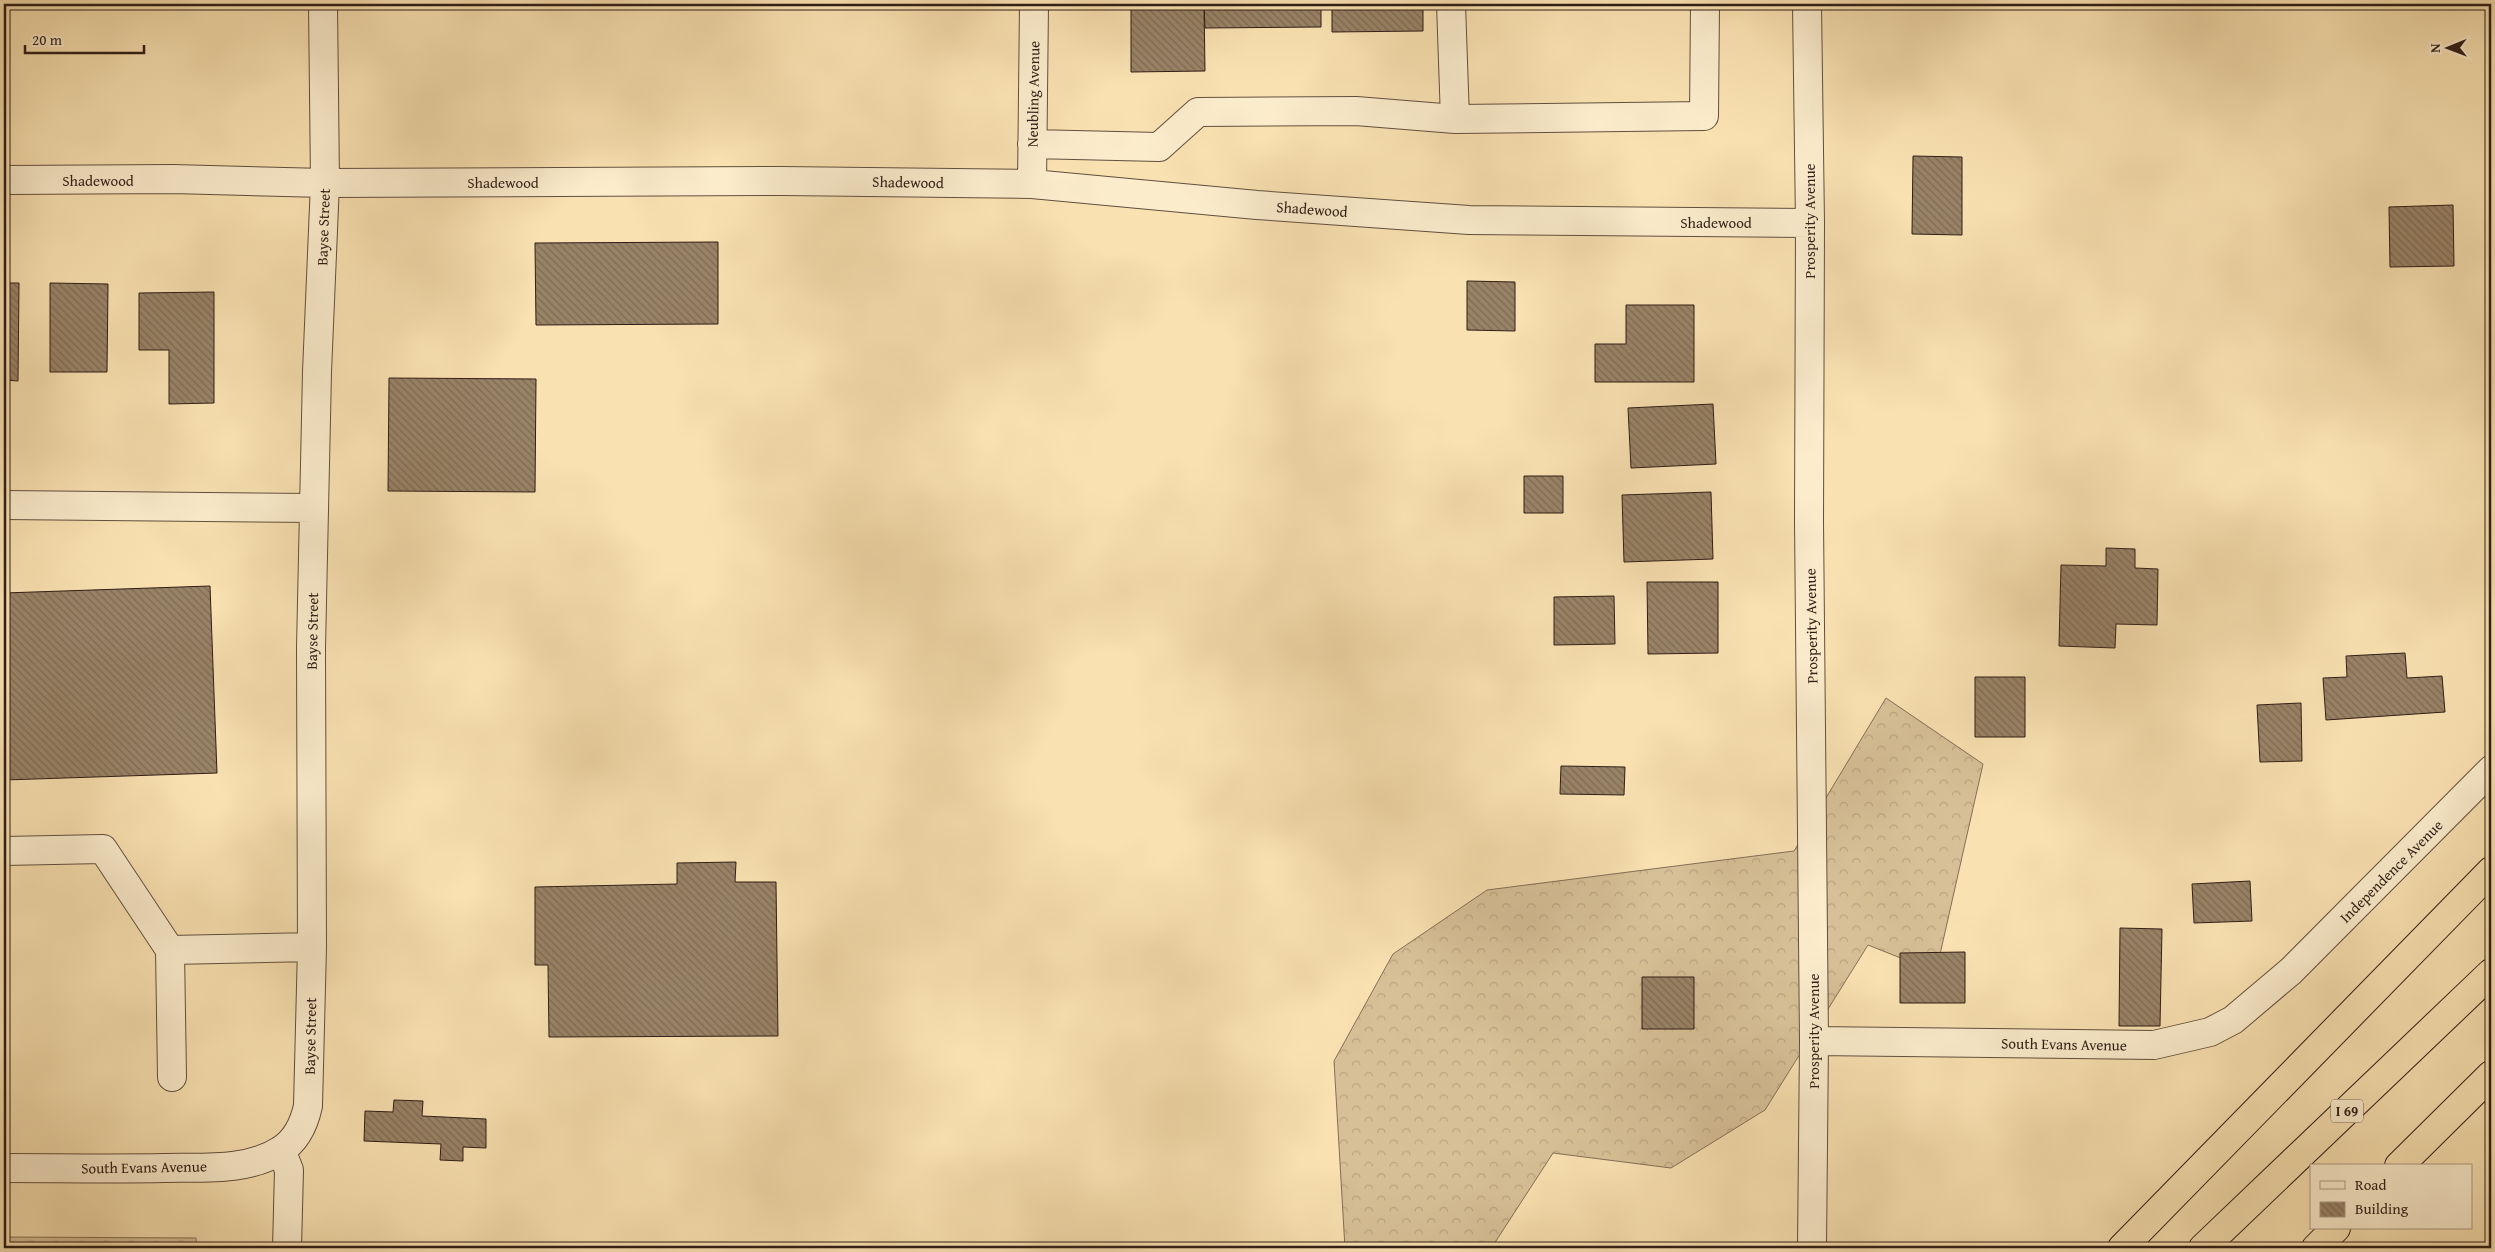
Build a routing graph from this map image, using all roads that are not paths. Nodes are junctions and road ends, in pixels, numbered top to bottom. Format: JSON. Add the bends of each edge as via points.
{"nodes":[{"id":1,"x":323,"y":4,"type":"edge"},
{"id":2,"x":1034,"y":4,"type":"edge"},
{"id":3,"x":1451,"y":4,"type":"edge"},
{"id":4,"x":1705,"y":4,"type":"edge"},
{"id":5,"x":1807,"y":4,"type":"edge"},
{"id":6,"x":1455,"y":119,"type":"junction"},
{"id":7,"x":1032,"y":144,"type":"junction"},
{"id":8,"x":4,"y":180,"type":"edge"},
{"id":9,"x":325,"y":183,"type":"junction"},
{"id":10,"x":1032,"y":184,"type":"junction"},
{"id":11,"x":1810,"y":223,"type":"junction"},
{"id":12,"x":4,"y":506,"type":"edge"},
{"id":13,"x":314,"y":508,"type":"junction"},
{"id":14,"x":2491,"y":770,"type":"edge"},
{"id":15,"x":4,"y":851,"type":"edge"},
{"id":16,"x":2491,"y":871,"type":"edge"},
{"id":17,"x":312,"y":947,"type":"junction"},
{"id":18,"x":170,"y":950,"type":"junction"},
{"id":19,"x":2291,"y":971,"type":"joint"},
{"id":20,"x":2491,"y":973,"type":"edge"},
{"id":21,"x":1814,"y":1041,"type":"junction"},
{"id":22,"x":2491,"y":1075,"type":"edge"},
{"id":23,"x":172,"y":1077,"type":"dead end"},
{"id":24,"x":2491,"y":1082,"type":"edge"},
{"id":25,"x":2440,"y":1125,"type":"junction"},
{"id":26,"x":281,"y":1150,"type":"junction"},
{"id":27,"x":2401,"y":1164,"type":"edge"},
{"id":28,"x":4,"y":1168,"type":"edge"},
{"id":29,"x":2334,"y":1230,"type":"edge"},
{"id":30,"x":287,"y":1248,"type":"edge"},
{"id":31,"x":1812,"y":1248,"type":"edge"},
{"id":32,"x":2122,"y":1248,"type":"edge"},
{"id":33,"x":2203,"y":1248,"type":"edge"},
{"id":34,"x":2316,"y":1248,"type":"edge"}],
"edges":[{"from":1,"to":9,"type":"street","name":"Bayse Street"},
{"from":2,"to":7,"type":"street","name":"Neubling Avenue"},
{"from":3,"to":6,"type":"street"},
{"from":4,"to":6,"type":"street","via":[[1704,116]]},
{"from":5,"to":11,"type":"street","name":"Prosperity Avenue"},
{"from":6,"to":7,"type":"street","via":[[1356,111],[1198,112],[1159,147]]},
{"from":7,"to":10,"type":"street","name":"Neubling Avenue"},
{"from":8,"to":9,"type":"street","name":"Shadewood"},
{"from":9,"to":10,"type":"street","name":"Shadewood","via":[[782,181]]},
{"from":9,"to":13,"type":"street","name":"Bayse Street"},
{"from":10,"to":11,"type":"street","name":"Shadewood","via":[[1469,220]]},
{"from":11,"to":21,"type":"street","name":"Prosperity Avenue"},
{"from":12,"to":13,"type":"street"},
{"from":13,"to":17,"type":"street","name":"Bayse Street"},
{"from":14,"to":19,"type":"street","name":"Independence Avenue"},
{"from":15,"to":18,"type":"street","via":[[103,849]]},
{"from":16,"to":32,"type":"highway"},
{"from":17,"to":18,"type":"street"},
{"from":17,"to":26,"type":"street","name":"Bayse Street","via":[[308,1106],[304,1124]]},
{"from":18,"to":23,"type":"street"},
{"from":19,"to":21,"type":"street","name":"South Evans Avenue","via":[[2233,1020],[2210,1032],[2154,1045]]},
{"from":20,"to":33,"type":"highway","number":"I 69"},
{"from":21,"to":31,"type":"street","name":"Prosperity Avenue"},
{"from":22,"to":25,"type":"highway"},
{"from":24,"to":25,"type":"highway"},
{"from":25,"to":27,"type":"highway"},
{"from":26,"to":28,"type":"street","name":"South Evans Avenue","via":[[259,1161],[235,1166]]},
{"from":26,"to":30,"type":"street","via":[[289,1170]]},
{"from":29,"to":34,"type":"highway"}]}
